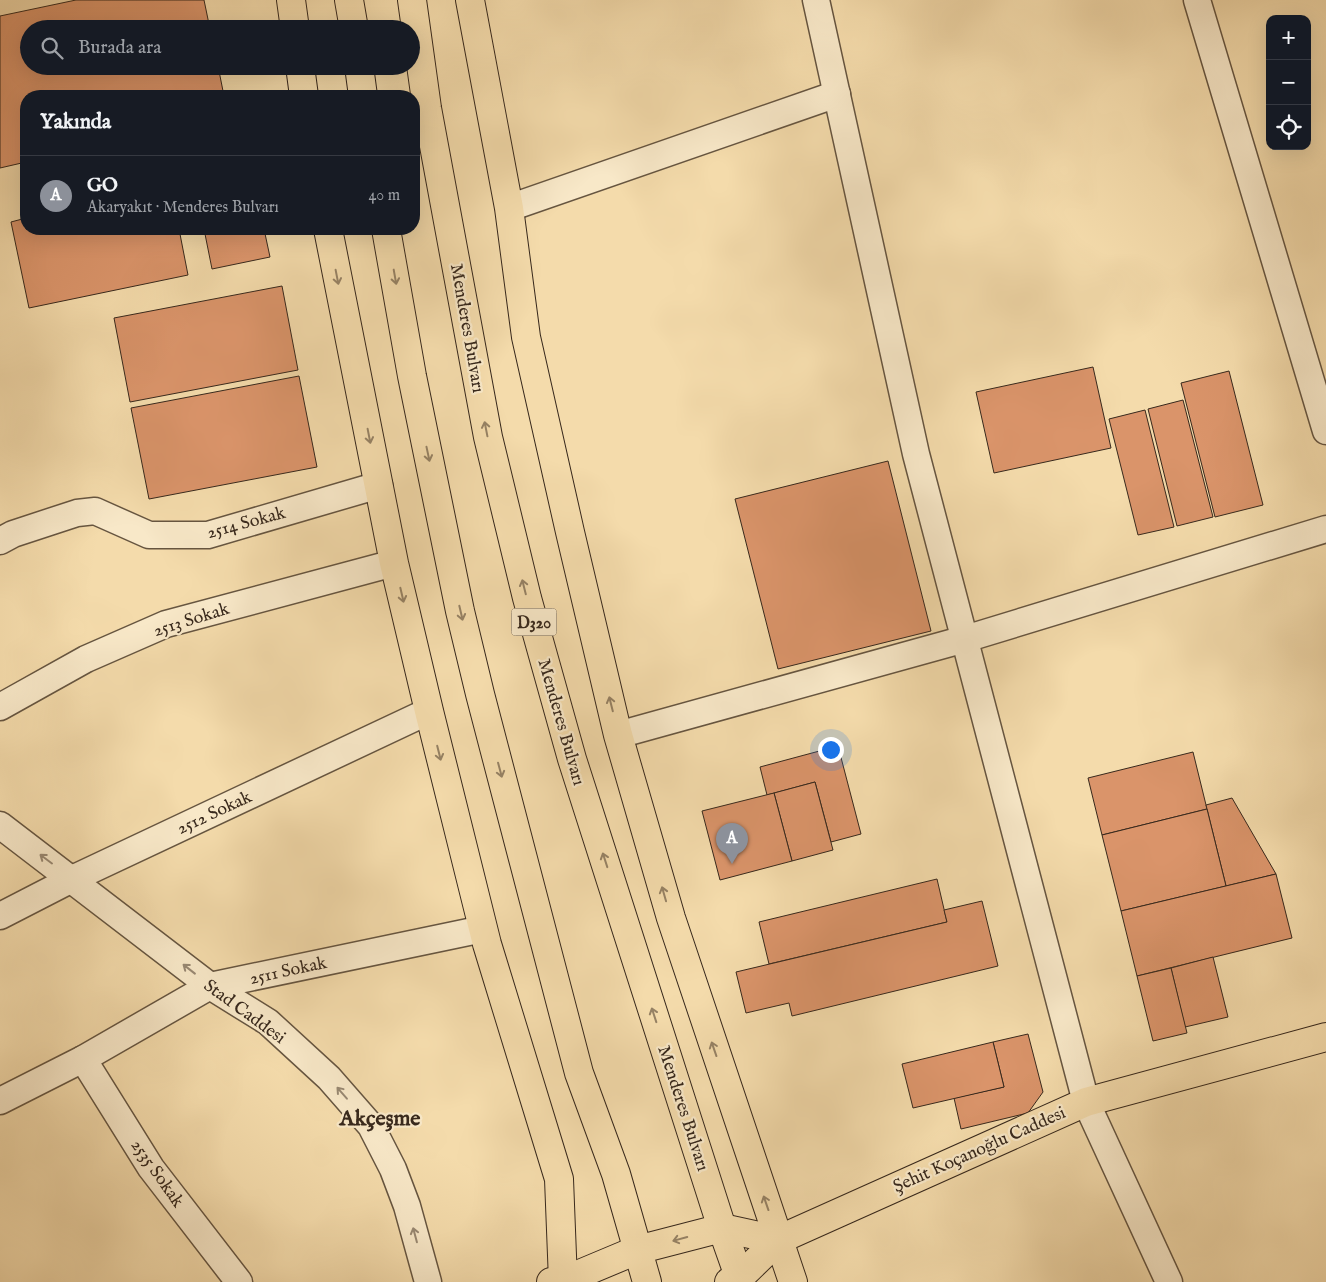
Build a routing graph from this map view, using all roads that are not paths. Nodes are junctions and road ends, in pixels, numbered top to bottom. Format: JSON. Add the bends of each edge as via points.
{"nodes":[{"id":1,"x":291,"y":0,"type":"edge"},
{"id":2,"x":349,"y":0,"type":"edge"},
{"id":3,"x":412,"y":0,"type":"edge"},
{"id":4,"x":470,"y":0,"type":"edge"},
{"id":5,"x":816,"y":0,"type":"edge"},
{"id":6,"x":1197,"y":0,"type":"edge"},
{"id":7,"x":294,"y":20,"type":"edge"},
{"id":8,"x":352,"y":20,"type":"edge"},
{"id":9,"x":415,"y":20,"type":"edge"},
{"id":10,"x":420,"y":58,"type":"edge"},
{"id":11,"x":301,"y":75,"type":"edge"},
{"id":12,"x":360,"y":75,"type":"edge"},
{"id":13,"x":303,"y":90,"type":"edge"},
{"id":14,"x":362,"y":90,"type":"edge"},
{"id":15,"x":837,"y":94,"type":"junction"},
{"id":16,"x":509,"y":208,"type":"junction"},
{"id":17,"x":329,"y":235,"type":"edge"},
{"id":18,"x":387,"y":235,"type":"edge"},
{"id":19,"x":1326,"y":431,"type":"edge"},
{"id":20,"x":379,"y":485,"type":"junction"},
{"id":21,"x":1326,"y":529,"type":"edge"},
{"id":22,"x":0,"y":541,"type":"edge"},
{"id":23,"x":394,"y":563,"type":"junction"},
{"id":24,"x":965,"y":640,"type":"junction"},
{"id":25,"x":0,"y":707,"type":"edge"},
{"id":26,"x":429,"y":711,"type":"junction"},
{"id":27,"x":618,"y":734,"type":"junction"},
{"id":28,"x":0,"y":824,"type":"edge"},
{"id":29,"x":72,"y":879,"type":"junction"},
{"id":30,"x":0,"y":916,"type":"edge"},
{"id":31,"x":483,"y":929,"type":"junction"},
{"id":32,"x":210,"y":986,"type":"junction"},
{"id":33,"x":1326,"y":1037,"type":"edge"},
{"id":34,"x":83,"y":1060,"type":"junction"},
{"id":35,"x":0,"y":1101,"type":"edge"},
{"id":36,"x":1086,"y":1102,"type":"junction"},
{"id":37,"x":722,"y":1228,"type":"junction"},
{"id":38,"x":778,"y":1240,"type":"junction"},
{"id":39,"x":637,"y":1250,"type":"junction"},
{"id":40,"x":737,"y":1280,"type":"edge"},
{"id":41,"x":239,"y":1282,"type":"edge"},
{"id":42,"x":428,"y":1282,"type":"edge"},
{"id":43,"x":559,"y":1282,"type":"edge"},
{"id":44,"x":647,"y":1282,"type":"edge"},
{"id":45,"x":792,"y":1282,"type":"edge"},
{"id":46,"x":1170,"y":1282,"type":"edge"}],
"edges":[{"from":1,"to":7,"type":"main road"},
{"from":2,"to":8,"type":"main road"},
{"from":9,"to":3,"type":"main road","name":"Menderes Bulvarı","number":"D320","one_way":true},
{"from":4,"to":16,"type":"main road"},
{"from":5,"to":15,"type":"street"},
{"from":6,"to":19,"type":"street"},
{"from":37,"to":10,"type":"main road","name":"Menderes Bulvarı","number":"D320","one_way":true,"via":[[572,759],[524,588],[488,437]]},
{"from":11,"to":13,"type":"main road"},
{"from":12,"to":14,"type":"main road"},
{"from":15,"to":16,"type":"street"},
{"from":15,"to":24,"type":"street","via":[[916,454]]},
{"from":27,"to":16,"type":"main road","one_way":true,"via":[[526,337]]},
{"from":17,"to":20,"type":"main road","one_way":true},
{"from":18,"to":39,"type":"main road","one_way":true,"via":[[414,385],[480,694],[579,1074],[616,1174]]},
{"from":20,"to":22,"type":"street","name":"2514 Sokak","via":[[208,535],[149,535],[95,512],[77,514]]},
{"from":20,"to":23,"type":"main road"},
{"from":21,"to":24,"type":"street"},
{"from":23,"to":25,"type":"street","name":"2513 Sokak","via":[[166,624],[86,659]]},
{"from":23,"to":26,"type":"main road","one_way":true},
{"from":24,"to":27,"type":"street"},
{"from":24,"to":36,"type":"street"},
{"from":26,"to":29,"type":"street","name":"2512 Sokak"},
{"from":26,"to":31,"type":"main road","one_way":true},
{"from":38,"to":27,"type":"main road","one_way":true,"via":[[670,918]]},
{"from":29,"to":28,"type":"street","name":"Stad Caddesi","one_way":true},
{"from":29,"to":30,"type":"street","name":"2512 Sokak"},
{"from":32,"to":29,"type":"street","name":"Stad Caddesi","one_way":true},
{"from":31,"to":32,"type":"street","name":"2511 Sokak"},
{"from":31,"to":43,"type":"main road","via":[[558,1179]]},
{"from":32,"to":34,"type":"street","name":"2511 Sokak"},
{"from":42,"to":32,"type":"street","name":"Stad Caddesi","one_way":true,"via":[[408,1206],[371,1126],[329,1078],[268,1022]]},
{"from":33,"to":36,"type":"main road","name":"Şehit Koçanoğlu Caddesi"},
{"from":34,"to":35,"type":"street","name":"2511 Sokak"},
{"from":34,"to":41,"type":"street","name":"2535 Sokak","via":[[151,1168]]},
{"from":36,"to":38,"type":"main road","name":"Şehit Koçanoğlu Caddesi"},
{"from":36,"to":46,"type":"street"},
{"from":37,"to":38,"type":"main road"},
{"from":37,"to":39,"type":"main road","one_way":true},
{"from":37,"to":40,"type":"main road","name":"Menderes Bulvarı","number":"D320"},
{"from":38,"to":40,"type":"main road"},
{"from":38,"to":45,"type":"main road"},
{"from":39,"to":43,"type":"main road"},
{"from":39,"to":44,"type":"main road"}]}
